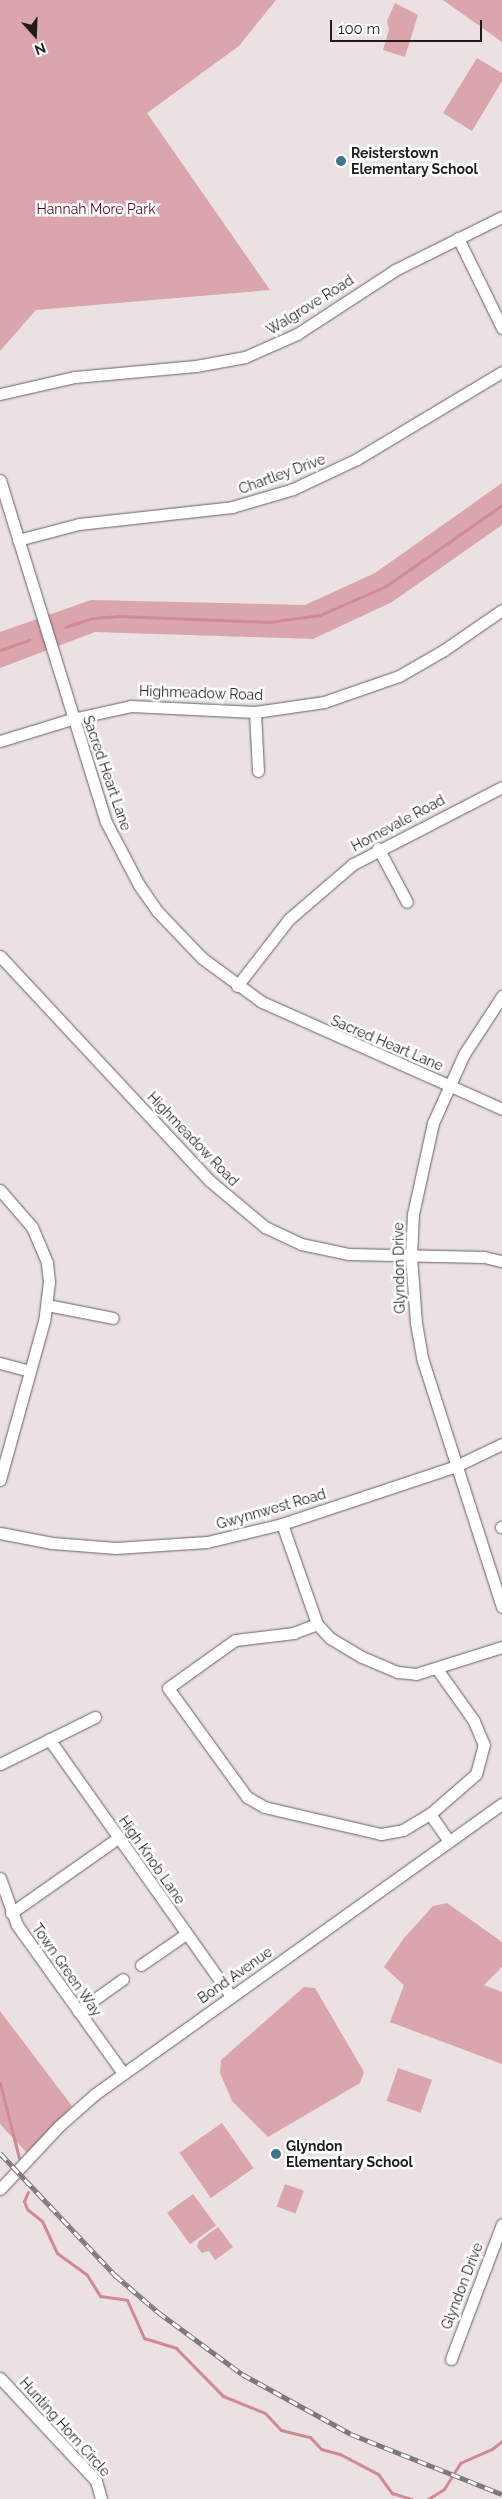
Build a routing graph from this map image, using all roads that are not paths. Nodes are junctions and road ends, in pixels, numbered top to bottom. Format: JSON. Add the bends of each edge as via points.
{"nodes":[{"id":1,"x":502,"y":217,"type":"edge"},
{"id":2,"x":458,"y":238,"type":"junction"},
{"id":3,"x":502,"y":328,"type":"edge"},
{"id":4,"x":502,"y":372,"type":"edge"},
{"id":5,"x":0,"y":394,"type":"edge"},
{"id":6,"x":0,"y":480,"type":"edge"},
{"id":7,"x":18,"y":540,"type":"junction"},
{"id":8,"x":502,"y":610,"type":"edge"},
{"id":9,"x":255,"y":712,"type":"junction"},
{"id":10,"x":72,"y":719,"type":"junction"},
{"id":11,"x":0,"y":742,"type":"edge"},
{"id":12,"x":258,"y":771,"type":"dead end"},
{"id":13,"x":502,"y":787,"type":"edge"},
{"id":14,"x":378,"y":848,"type":"junction"},
{"id":15,"x":407,"y":902,"type":"dead end"},
{"id":16,"x":0,"y":956,"type":"edge"},
{"id":17,"x":237,"y":986,"type":"junction"},
{"id":18,"x":502,"y":996,"type":"edge"},
{"id":19,"x":449,"y":1085,"type":"junction"},
{"id":20,"x":502,"y":1109,"type":"edge"},
{"id":21,"x":0,"y":1190,"type":"edge"},
{"id":22,"x":411,"y":1256,"type":"junction"},
{"id":23,"x":502,"y":1261,"type":"edge"},
{"id":24,"x":47,"y":1304,"type":"junction"},
{"id":25,"x":112,"y":1318,"type":"dead end"},
{"id":26,"x":0,"y":1363,"type":"edge"},
{"id":27,"x":30,"y":1371,"type":"junction"},
{"id":28,"x":502,"y":1444,"type":"edge"},
{"id":29,"x":456,"y":1466,"type":"junction"},
{"id":30,"x":0,"y":1480,"type":"edge"},
{"id":31,"x":282,"y":1524,"type":"junction"},
{"id":32,"x":0,"y":1533,"type":"edge"},
{"id":33,"x":502,"y":1607,"type":"edge"},
{"id":34,"x":317,"y":1624,"type":"junction"},
{"id":35,"x":502,"y":1647,"type":"edge"},
{"id":36,"x":437,"y":1669,"type":"junction"},
{"id":37,"x":94,"y":1717,"type":"dead end"},
{"id":38,"x":50,"y":1740,"type":"junction"},
{"id":39,"x":0,"y":1764,"type":"edge"},
{"id":40,"x":502,"y":1804,"type":"edge"},
{"id":41,"x":430,"y":1814,"type":"junction"},
{"id":42,"x":118,"y":1838,"type":"junction"},
{"id":43,"x":449,"y":1840,"type":"junction"},
{"id":44,"x":0,"y":1878,"type":"edge"},
{"id":45,"x":11,"y":1914,"type":"junction"},
{"id":46,"x":186,"y":1934,"type":"junction"},
{"id":47,"x":141,"y":1965,"type":"dead end"},
{"id":48,"x":123,"y":1979,"type":"dead end"},
{"id":49,"x":231,"y":1996,"type":"junction"},
{"id":50,"x":78,"y":2011,"type":"junction"},
{"id":51,"x":123,"y":2074,"type":"junction"},
{"id":52,"x":0,"y":2189,"type":"edge"},
{"id":53,"x":502,"y":2224,"type":"edge"},
{"id":54,"x":451,"y":2359,"type":"dead end"},
{"id":55,"x":0,"y":2378,"type":"edge"},
{"id":56,"x":101,"y":2499,"type":"edge"}],
"edges":[{"from":1,"to":2,"type":"street","name":"Walgrove Road"},
{"from":2,"to":3,"type":"street"},
{"from":2,"to":5,"type":"street","name":"Walgrove Road","via":[[395,270],[297,334],[245,357],[196,366],[75,377]]},
{"from":4,"to":7,"type":"street","name":"Chartley Drive","via":[[357,460],[293,489],[232,507],[79,524]]},
{"from":6,"to":7,"type":"street","name":"Sacred Heart Lane"},
{"from":7,"to":10,"type":"street","name":"Sacred Heart Lane"},
{"from":8,"to":9,"type":"street","name":"Highmeadow Road","via":[[431,658],[373,688],[324,702]]},
{"from":9,"to":10,"type":"street","name":"Highmeadow Road","via":[[131,706]]},
{"from":9,"to":12,"type":"street"},
{"from":10,"to":11,"type":"street","name":"Highmeadow Road"},
{"from":10,"to":17,"type":"street","name":"Sacred Heart Lane","via":[[106,822],[139,885],[179,936]]},
{"from":13,"to":14,"type":"street","name":"Homevale Road"},
{"from":14,"to":15,"type":"street"},
{"from":14,"to":17,"type":"street","name":"Homevale Road","via":[[331,880],[289,919]]},
{"from":16,"to":22,"type":"street","name":"Highmeadow Road","via":[[210,1181],[246,1214],[282,1237],[322,1250],[366,1256]]},
{"from":17,"to":19,"type":"street","name":"Sacred Heart Lane","via":[[284,1014]]},
{"from":18,"to":19,"type":"street","name":"Glyndon Drive","via":[[477,1032]]},
{"from":19,"to":20,"type":"street","name":"Sacred Heart Lane"},
{"from":19,"to":22,"type":"street","name":"Glyndon Drive","via":[[433,1123],[421,1168],[413,1214]]},
{"from":21,"to":24,"type":"street","via":[[32,1227],[41,1244],[49,1282]]},
{"from":22,"to":23,"type":"street","name":"Highmeadow Road","via":[[484,1257]]},
{"from":22,"to":29,"type":"street","name":"Glyndon Drive","via":[[416,1323],[423,1361]]},
{"from":24,"to":25,"type":"street"},
{"from":24,"to":27,"type":"street"},
{"from":26,"to":27,"type":"street"},
{"from":27,"to":30,"type":"street"},
{"from":28,"to":29,"type":"street"},
{"from":29,"to":31,"type":"street","name":"Gwynnwest Road"},
{"from":29,"to":33,"type":"street","name":"Glyndon Drive"},
{"from":31,"to":32,"type":"street","name":"Gwynnwest Road","via":[[207,1542],[141,1548],[52,1543]]},
{"from":31,"to":34,"type":"street"},
{"from":34,"to":36,"type":"street","via":[[330,1638],[388,1669],[416,1674]]},
{"from":34,"to":41,"type":"street","via":[[294,1634],[235,1640],[168,1688],[254,1802],[381,1834],[403,1830]]},
{"from":35,"to":36,"type":"street"},
{"from":36,"to":41,"type":"street","via":[[474,1721],[484,1745],[476,1774]]},
{"from":37,"to":38,"type":"street"},
{"from":38,"to":39,"type":"street"},
{"from":38,"to":42,"type":"street","name":"High Knob Lane"},
{"from":40,"to":43,"type":"street","name":"Bond Avenue"},
{"from":41,"to":43,"type":"street"},
{"from":42,"to":45,"type":"street"},
{"from":42,"to":46,"type":"street","name":"High Knob Lane"},
{"from":43,"to":49,"type":"street","name":"Bond Avenue"},
{"from":44,"to":45,"type":"street","name":"Town Green Way"},
{"from":45,"to":50,"type":"street","name":"Town Green Way"},
{"from":46,"to":47,"type":"street"},
{"from":46,"to":49,"type":"street","name":"High Knob Lane"},
{"from":48,"to":50,"type":"street"},
{"from":49,"to":51,"type":"street","name":"Bond Avenue"},
{"from":50,"to":51,"type":"street","name":"Town Green Way"},
{"from":51,"to":52,"type":"street","name":"Bond Avenue","via":[[59,2126]]},
{"from":53,"to":54,"type":"street","name":"Glyndon Drive"},
{"from":55,"to":56,"type":"street","name":"Hunting Horn Circle","via":[[96,2481]]}]}
